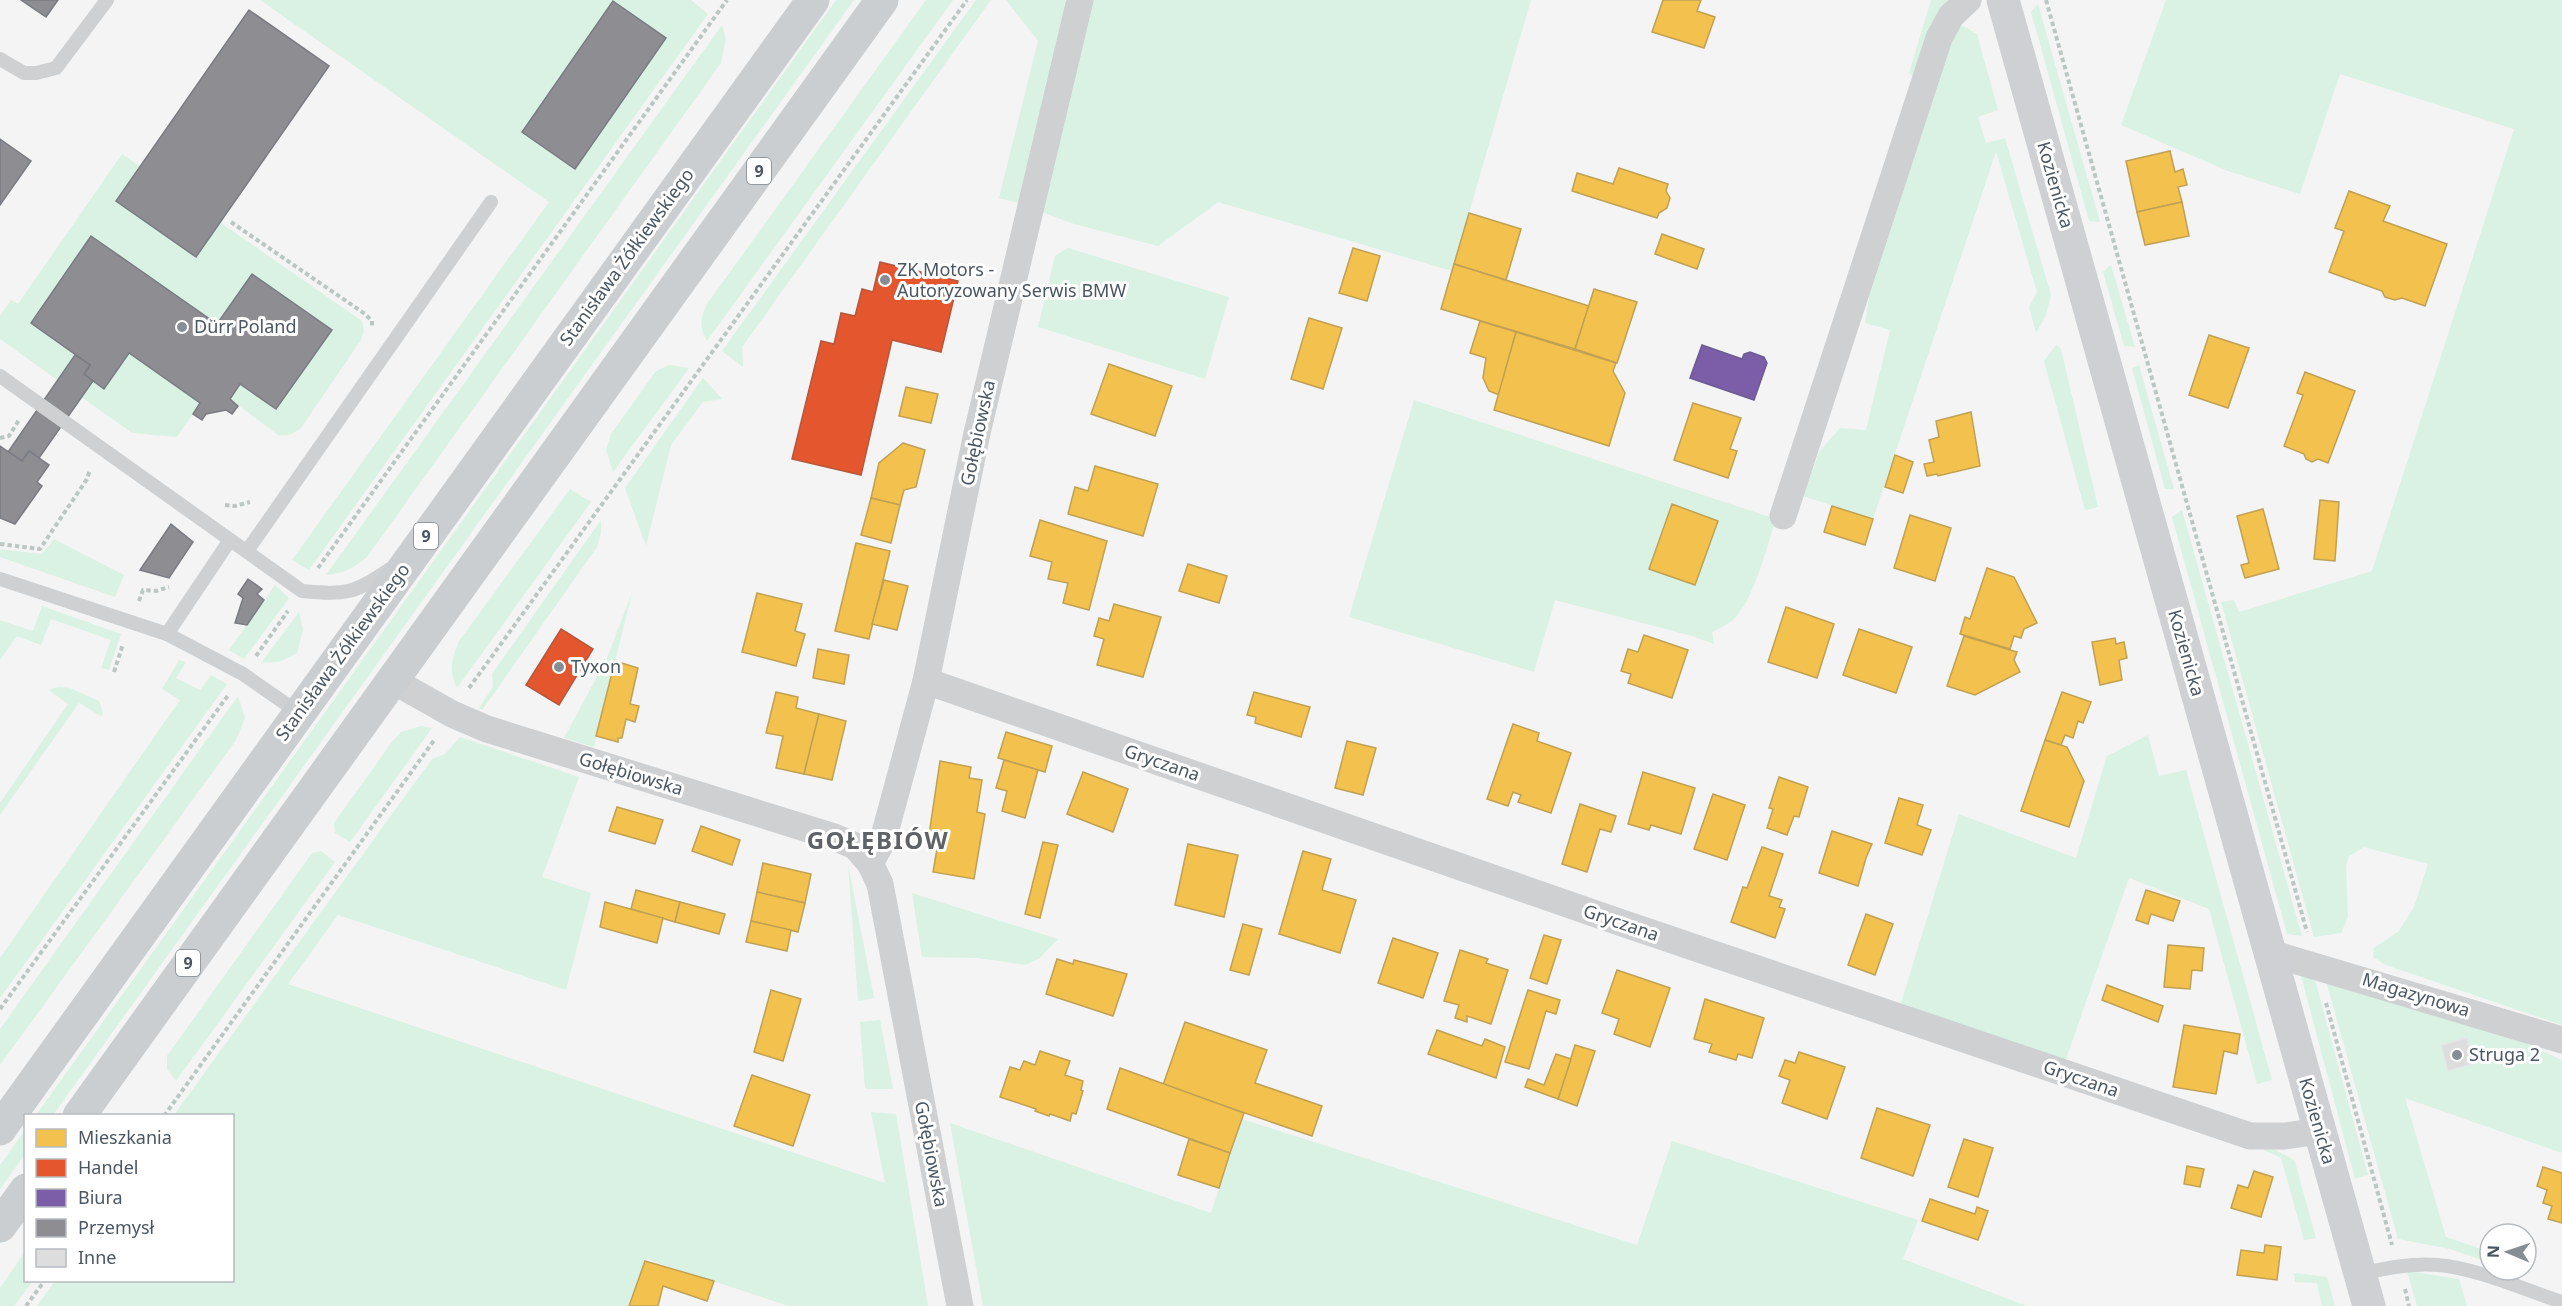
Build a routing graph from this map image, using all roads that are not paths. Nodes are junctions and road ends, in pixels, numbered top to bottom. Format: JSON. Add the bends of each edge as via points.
{"nodes":[{"id":1,"x":107,"y":0,"type":"edge"},
{"id":2,"x":813,"y":0,"type":"edge"},
{"id":3,"x":882,"y":0,"type":"edge"},
{"id":4,"x":1080,"y":0,"type":"edge"},
{"id":5,"x":1968,"y":0,"type":"edge"},
{"id":6,"x":2003,"y":0,"type":"edge"},
{"id":7,"x":0,"y":59,"type":"edge"},
{"id":8,"x":491,"y":202,"type":"dead end"},
{"id":9,"x":0,"y":376,"type":"edge"},
{"id":10,"x":1783,"y":516,"type":"dead end"},
{"id":11,"x":230,"y":540,"type":"junction"},
{"id":12,"x":247,"y":551,"type":"junction"},
{"id":13,"x":415,"y":551,"type":"junction"},
{"id":14,"x":0,"y":579,"type":"edge"},
{"id":15,"x":167,"y":634,"type":"junction"},
{"id":16,"x":392,"y":680,"type":"junction"},
{"id":17,"x":926,"y":681,"type":"junction"},
{"id":18,"x":299,"y":713,"type":"junction"},
{"id":19,"x":870,"y":863,"type":"junction"},
{"id":20,"x":2270,"y":953,"type":"junction"},
{"id":21,"x":2562,"y":1040,"type":"edge"},
{"id":22,"x":80,"y":1114,"type":"edge"},
{"id":23,"x":0,"y":1129,"type":"edge"},
{"id":24,"x":2320,"y":1131,"type":"junction"},
{"id":25,"x":24,"y":1193,"type":"edge"},
{"id":26,"x":0,"y":1226,"type":"edge"},
{"id":27,"x":2360,"y":1274,"type":"junction"},
{"id":28,"x":2562,"y":1302,"type":"edge"},
{"id":29,"x":960,"y":1306,"type":"edge"},
{"id":30,"x":2369,"y":1306,"type":"edge"}],
"edges":[{"from":1,"to":7,"type":"lane","via":[[56,68],[24,73]]},
{"from":2,"to":13,"type":"main road","name":"Stanisława Żółkiewskiego","number":"9"},
{"from":3,"to":16,"type":"main road","number":"9"},
{"from":4,"to":17,"type":"street","name":"Gołębiowska","via":[[980,422]]},
{"from":5,"to":10,"type":"street","via":[[1951,16],[1939,38]]},
{"from":6,"to":20,"type":"main road","name":"Kozienicka"},
{"from":8,"to":12,"type":"lane"},
{"from":9,"to":11,"type":"lane"},
{"from":11,"to":12,"type":"lane"},
{"from":11,"to":15,"type":"lane"},
{"from":12,"to":13,"type":"lane","via":[[302,591],[334,594],[364,587]]},
{"from":13,"to":18,"type":"main road","name":"Stanisława Żółkiewskiego","number":"9"},
{"from":14,"to":15,"type":"lane"},
{"from":15,"to":18,"type":"lane","via":[[243,674]]},
{"from":16,"to":19,"type":"street","name":"Gołębiowska","via":[[452,714],[496,732],[834,837],[855,846]]},
{"from":16,"to":22,"type":"main road","number":"9"},
{"from":17,"to":19,"type":"street","name":"Gołębiowska","via":[[883,840]]},
{"from":17,"to":24,"type":"street","name":"Gryczana","via":[[2250,1137]]},
{"from":18,"to":23,"type":"main road","name":"Stanisława Żółkiewskiego","number":"9"},
{"from":19,"to":29,"type":"street","name":"Gołębiowska","via":[[880,884]]},
{"from":20,"to":21,"type":"street","name":"Magazynowa"},
{"from":20,"to":24,"type":"main road","name":"Kozienicka"},
{"from":24,"to":27,"type":"main road","name":"Kozienicka"},
{"from":25,"to":26,"type":"main road"},
{"from":27,"to":28,"type":"lane","via":[[2398,1265],[2438,1265],[2462,1269]]},
{"from":27,"to":30,"type":"main road","name":"Kozienicka"}]}
